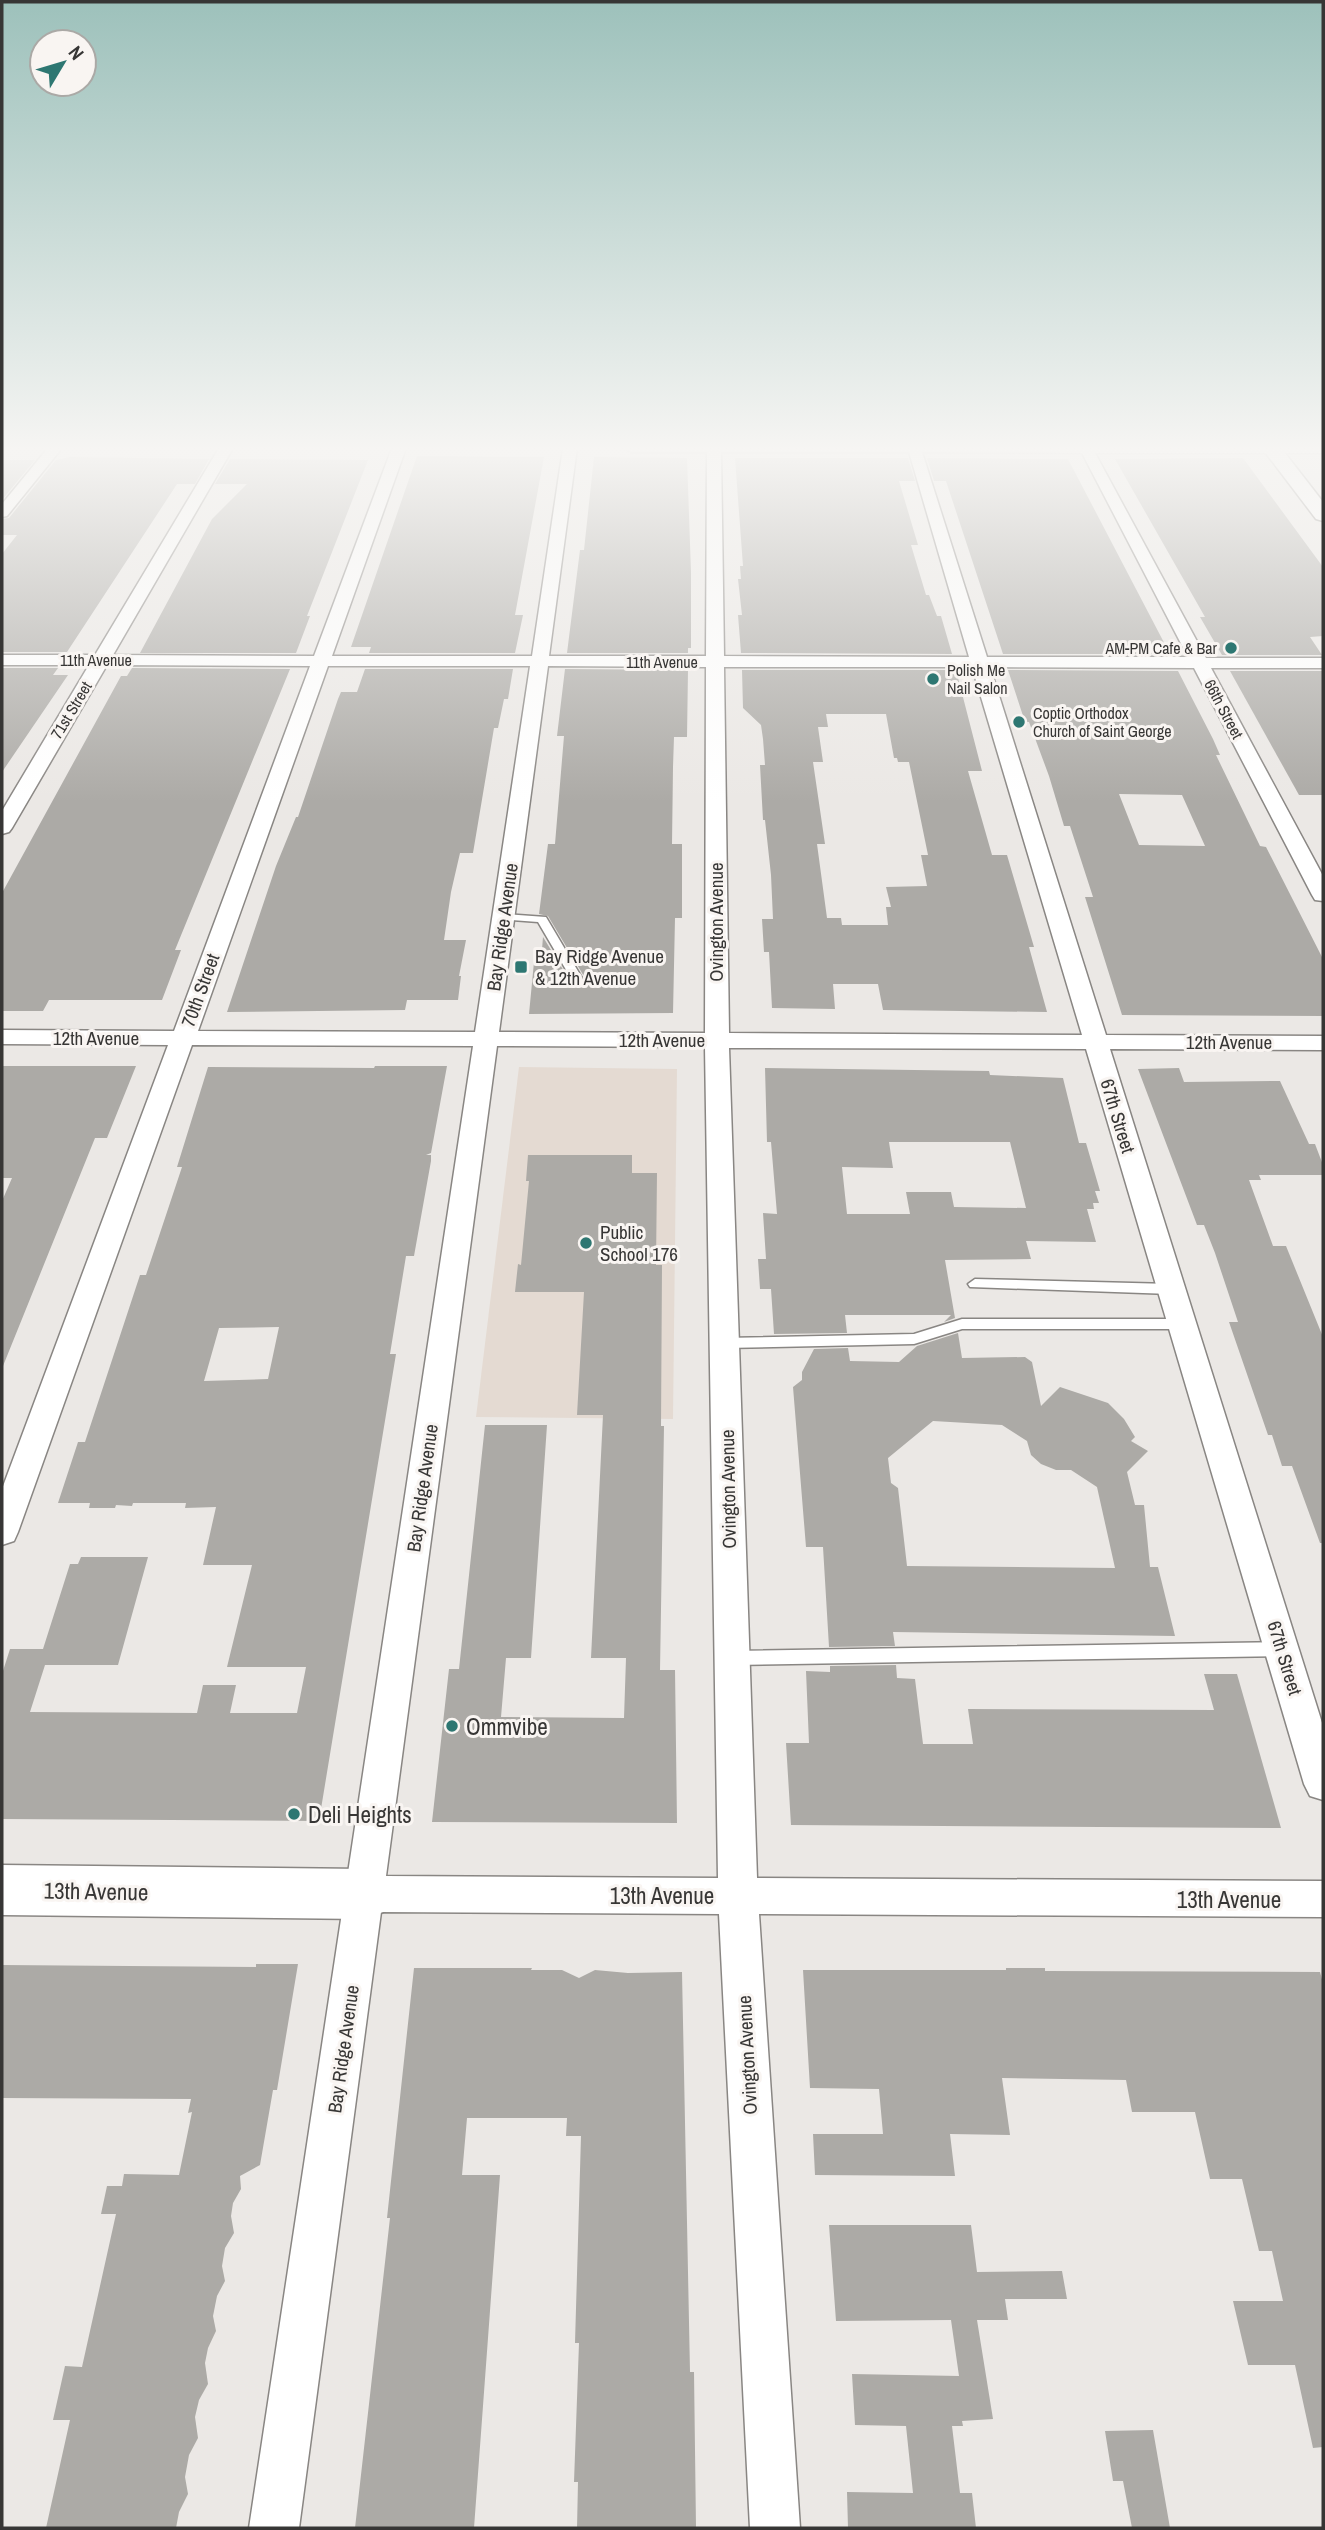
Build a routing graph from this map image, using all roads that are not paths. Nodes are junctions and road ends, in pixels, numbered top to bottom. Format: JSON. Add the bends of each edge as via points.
{"nodes":[{"id":1,"x":156,"y":566,"type":"edge"},
{"id":2,"x":355,"y":566,"type":"edge"},
{"id":3,"x":553,"y":566,"type":"edge"},
{"id":4,"x":715,"y":566,"type":"edge"},
{"id":5,"x":950,"y":566,"type":"edge"},
{"id":6,"x":1149,"y":566,"type":"edge"},
{"id":7,"x":2,"y":660,"type":"edge"},
{"id":8,"x":101,"y":660,"type":"junction"},
{"id":9,"x":320,"y":661,"type":"junction"},
{"id":10,"x":539,"y":661,"type":"junction"},
{"id":11,"x":715,"y":662,"type":"junction"},
{"id":12,"x":979,"y":662,"type":"junction"},
{"id":13,"x":1200,"y":663,"type":"junction"},
{"id":14,"x":1323,"y":663,"type":"edge"},
{"id":15,"x":2,"y":828,"type":"edge"},
{"id":16,"x":1323,"y":895,"type":"edge"},
{"id":17,"x":503,"y":917,"type":"junction"},
{"id":18,"x":576,"y":978,"type":"dead end"},
{"id":19,"x":2,"y":1037,"type":"edge"},
{"id":20,"x":182,"y":1038,"type":"junction"},
{"id":21,"x":486,"y":1040,"type":"junction"},
{"id":22,"x":716,"y":1041,"type":"junction"},
{"id":23,"x":1096,"y":1042,"type":"junction"},
{"id":24,"x":1323,"y":1043,"type":"edge"},
{"id":25,"x":975,"y":1284,"type":"dead end"},
{"id":26,"x":1171,"y":1289,"type":"junction"},
{"id":27,"x":1182,"y":1324,"type":"junction"},
{"id":28,"x":724,"y":1343,"type":"junction"},
{"id":29,"x":2,"y":1532,"type":"edge"},
{"id":30,"x":1282,"y":1649,"type":"junction"},
{"id":31,"x":732,"y":1658,"type":"junction"},
{"id":32,"x":1323,"y":1784,"type":"edge"},
{"id":33,"x":2,"y":1890,"type":"edge"},
{"id":34,"x":365,"y":1894,"type":"junction"},
{"id":35,"x":738,"y":1896,"type":"junction"},
{"id":36,"x":1323,"y":1899,"type":"edge"},
{"id":37,"x":274,"y":2528,"type":"edge"},
{"id":38,"x":775,"y":2528,"type":"edge"}],
"edges":[{"from":1,"to":8,"type":"street","name":"71st Street"},
{"from":2,"to":9,"type":"street","name":"70th Street"},
{"from":3,"to":10,"type":"street","name":"Bay Ridge Avenue"},
{"from":4,"to":11,"type":"street","name":"Ovington Avenue"},
{"from":5,"to":12,"type":"street","name":"67th Street"},
{"from":6,"to":13,"type":"street","name":"66th Street"},
{"from":7,"to":8,"type":"street","name":"11th Avenue"},
{"from":8,"to":9,"type":"street","name":"11th Avenue"},
{"from":8,"to":15,"type":"street","name":"71st Street"},
{"from":9,"to":10,"type":"street","name":"11th Avenue"},
{"from":9,"to":20,"type":"street","name":"70th Street"},
{"from":10,"to":11,"type":"street","name":"11th Avenue"},
{"from":10,"to":17,"type":"street","name":"Bay Ridge Avenue"},
{"from":11,"to":12,"type":"street","name":"11th Avenue"},
{"from":11,"to":22,"type":"street","name":"Ovington Avenue"},
{"from":12,"to":13,"type":"street","name":"11th Avenue"},
{"from":12,"to":23,"type":"street","name":"67th Street"},
{"from":13,"to":14,"type":"street","name":"11th Avenue"},
{"from":13,"to":16,"type":"street","name":"66th Street"},
{"from":17,"to":18,"type":"lane","via":[[542,919]]},
{"from":17,"to":21,"type":"street","name":"Bay Ridge Avenue"},
{"from":19,"to":20,"type":"street","name":"12th Avenue"},
{"from":20,"to":21,"type":"street","name":"12th Avenue"},
{"from":20,"to":29,"type":"street","name":"70th Street"},
{"from":21,"to":22,"type":"street","name":"12th Avenue"},
{"from":21,"to":34,"type":"street","name":"Bay Ridge Avenue"},
{"from":22,"to":23,"type":"street","name":"12th Avenue"},
{"from":22,"to":28,"type":"street","name":"Ovington Avenue"},
{"from":23,"to":24,"type":"street","name":"12th Avenue"},
{"from":23,"to":26,"type":"street","name":"67th Street"},
{"from":25,"to":26,"type":"lane"},
{"from":26,"to":27,"type":"street","name":"67th Street"},
{"from":27,"to":28,"type":"lane","via":[[962,1324],[914,1339]]},
{"from":27,"to":30,"type":"street","name":"67th Street"},
{"from":28,"to":31,"type":"street","name":"Ovington Avenue"},
{"from":30,"to":31,"type":"lane"},
{"from":30,"to":32,"type":"street","name":"67th Street"},
{"from":31,"to":35,"type":"street","name":"Ovington Avenue"},
{"from":33,"to":34,"type":"main road","name":"13th Avenue"},
{"from":34,"to":35,"type":"street","name":"13th Avenue"},
{"from":34,"to":37,"type":"street","name":"Bay Ridge Avenue"},
{"from":35,"to":36,"type":"street","name":"13th Avenue"},
{"from":35,"to":38,"type":"street","name":"Ovington Avenue"}]}
